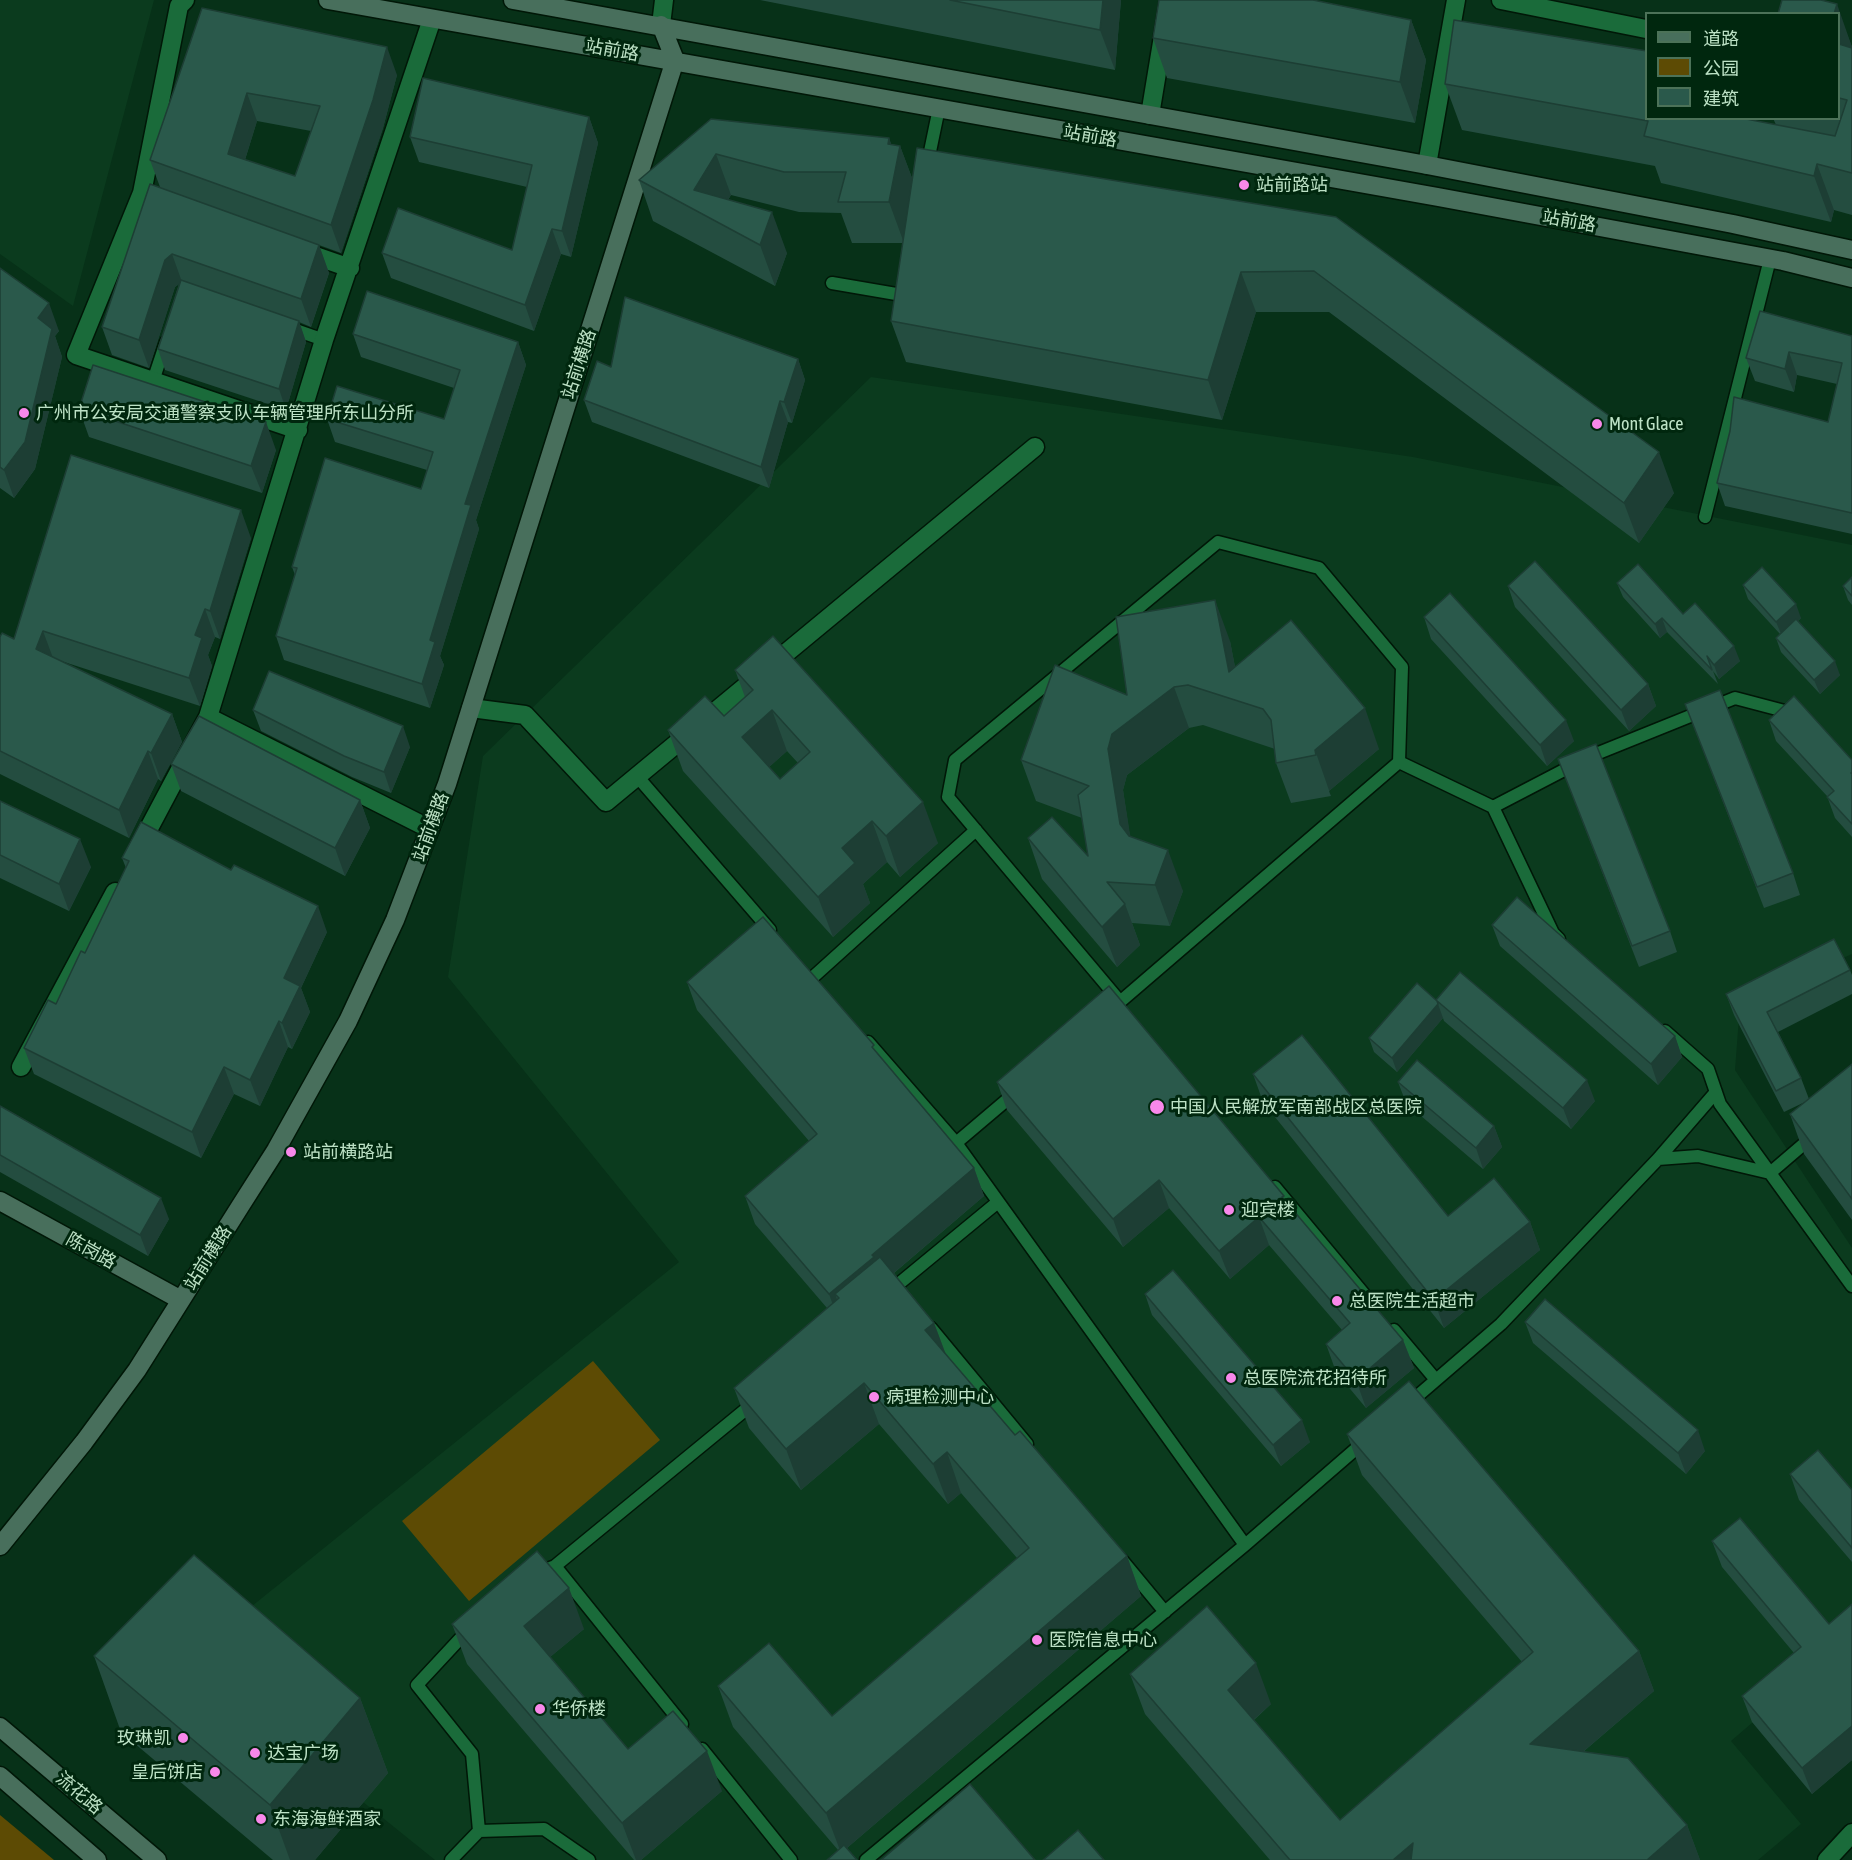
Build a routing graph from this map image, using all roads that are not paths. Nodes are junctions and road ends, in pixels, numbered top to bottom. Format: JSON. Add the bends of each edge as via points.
{"nodes":[{"id":1,"x":185,"y":0,"type":"edge"},
{"id":2,"x":328,"y":0,"type":"edge"},
{"id":3,"x":513,"y":0,"type":"edge"},
{"id":4,"x":664,"y":0,"type":"edge"},
{"id":5,"x":1169,"y":0,"type":"edge"},
{"id":6,"x":1456,"y":0,"type":"edge"},
{"id":7,"x":1502,"y":0,"type":"edge"},
{"id":8,"x":432,"y":19,"type":"junction"},
{"id":9,"x":661,"y":26,"type":"junction"},
{"id":10,"x":1645,"y":29,"type":"edge"},
{"id":11,"x":675,"y":60,"type":"junction"},
{"id":12,"x":939,"y":108,"type":"junction"},
{"id":13,"x":1150,"y":116,"type":"junction"},
{"id":14,"x":1427,"y":165,"type":"junction"},
{"id":15,"x":924,"y":182,"type":"edge"},
{"id":16,"x":142,"y":193,"type":"junction"},
{"id":17,"x":164,"y":201,"type":"edge"},
{"id":18,"x":284,"y":244,"type":"edge"},
{"id":19,"x":1852,"y":250,"type":"edge"},
{"id":20,"x":1770,"y":259,"type":"junction"},
{"id":21,"x":350,"y":268,"type":"junction"},
{"id":22,"x":906,"y":273,"type":"edge"},
{"id":23,"x":1852,"y":278,"type":"edge"},
{"id":24,"x":832,"y":283,"type":"dead end"},
{"id":25,"x":270,"y":321,"type":"edge"},
{"id":26,"x":172,"y":324,"type":"edge"},
{"id":27,"x":324,"y":340,"type":"junction"},
{"id":28,"x":153,"y":381,"type":"junction"},
{"id":29,"x":298,"y":430,"type":"junction"},
{"id":30,"x":1035,"y":447,"type":"dead end"},
{"id":31,"x":1705,"y":518,"type":"dead end"},
{"id":32,"x":471,"y":708,"type":"junction"},
{"id":33,"x":1792,"y":714,"type":"edge"},
{"id":34,"x":208,"y":717,"type":"junction"},
{"id":35,"x":1399,"y":762,"type":"junction"},
{"id":36,"x":636,"y":775,"type":"junction"},
{"id":37,"x":1493,"y":807,"type":"junction"},
{"id":38,"x":430,"y":829,"type":"junction"},
{"id":39,"x":976,"y":830,"type":"junction"},
{"id":40,"x":781,"y":943,"type":"edge"},
{"id":41,"x":1570,"y":948,"type":"edge"},
{"id":42,"x":812,"y":978,"type":"edge"},
{"id":43,"x":1124,"y":1006,"type":"junction"},
{"id":44,"x":1103,"y":1017,"type":"edge"},
{"id":45,"x":1657,"y":1024,"type":"edge"},
{"id":46,"x":857,"y":1030,"type":"edge"},
{"id":47,"x":21,"y":1068,"type":"dead end"},
{"id":48,"x":1025,"y":1084,"type":"edge"},
{"id":49,"x":1716,"y":1092,"type":"junction"},
{"id":50,"x":1825,"y":1126,"type":"edge"},
{"id":51,"x":956,"y":1143,"type":"junction"},
{"id":52,"x":1658,"y":1159,"type":"junction"},
{"id":53,"x":1263,"y":1173,"type":"edge"},
{"id":54,"x":1770,"y":1173,"type":"junction"},
{"id":55,"x":0,"y":1201,"type":"edge"},
{"id":56,"x":998,"y":1202,"type":"junction"},
{"id":57,"x":1852,"y":1286,"type":"edge"},
{"id":58,"x":181,"y":1300,"type":"junction"},
{"id":59,"x":877,"y":1301,"type":"edge"},
{"id":60,"x":926,"y":1322,"type":"edge"},
{"id":61,"x":1436,"y":1380,"type":"junction"},
{"id":62,"x":767,"y":1391,"type":"edge"},
{"id":63,"x":1401,"y":1410,"type":"edge"},
{"id":64,"x":1375,"y":1433,"type":"edge"},
{"id":65,"x":1038,"y":1458,"type":"edge"},
{"id":66,"x":1245,"y":1545,"type":"junction"},
{"id":67,"x":0,"y":1546,"type":"edge"},
{"id":68,"x":1113,"y":1548,"type":"edge"},
{"id":69,"x":555,"y":1566,"type":"junction"},
{"id":70,"x":523,"y":1579,"type":"edge"},
{"id":71,"x":1165,"y":1612,"type":"junction"},
{"id":72,"x":481,"y":1617,"type":"edge"},
{"id":73,"x":0,"y":1726,"type":"edge"},
{"id":74,"x":0,"y":1776,"type":"edge"},
{"id":75,"x":479,"y":1831,"type":"junction"},
{"id":76,"x":1852,"y":1833,"type":"edge"},
{"id":77,"x":97,"y":1860,"type":"edge"},
{"id":78,"x":157,"y":1860,"type":"edge"},
{"id":79,"x":451,"y":1860,"type":"edge"},
{"id":80,"x":589,"y":1860,"type":"edge"},
{"id":81,"x":791,"y":1860,"type":"edge"},
{"id":82,"x":866,"y":1860,"type":"edge"},
{"id":83,"x":1827,"y":1860,"type":"edge"}],
"edges":[{"from":1,"to":16,"type":"street","via":[[179,6]]},
{"from":2,"to":8,"type":"street","name":"站前路"},
{"from":3,"to":9,"type":"street","name":"站前路"},
{"from":4,"to":9,"type":"street"},
{"from":5,"to":13,"type":"street"},
{"from":6,"to":14,"type":"street"},
{"from":7,"to":10,"type":"street"},
{"from":8,"to":11,"type":"street","name":"站前路"},
{"from":8,"to":21,"type":"street"},
{"from":9,"to":11,"type":"street"},
{"from":9,"to":13,"type":"street","name":"站前路"},
{"from":11,"to":12,"type":"street","name":"站前路"},
{"from":11,"to":32,"type":"street","name":"站前横路"},
{"from":12,"to":15,"type":"lane"},
{"from":12,"to":20,"type":"street","name":"站前路"},
{"from":13,"to":14,"type":"street","name":"站前路"},
{"from":14,"to":19,"type":"street","name":"站前路"},
{"from":16,"to":17,"type":"street"},
{"from":16,"to":28,"type":"street","via":[[76,355]]},
{"from":18,"to":21,"type":"street"},
{"from":20,"to":23,"type":"street","name":"站前路"},
{"from":20,"to":31,"type":"lane"},
{"from":21,"to":27,"type":"street"},
{"from":22,"to":24,"type":"lane","via":[[902,295]]},
{"from":25,"to":27,"type":"lane"},
{"from":26,"to":28,"type":"lane"},
{"from":27,"to":29,"type":"street"},
{"from":28,"to":29,"type":"street"},
{"from":29,"to":34,"type":"street"},
{"from":30,"to":36,"type":"street"},
{"from":32,"to":36,"type":"street","via":[[525,715],[606,802]]},
{"from":32,"to":38,"type":"street","name":"站前横路"},
{"from":33,"to":37,"type":"lane","via":[[1735,699],[1591,756]]},
{"from":34,"to":38,"type":"street"},
{"from":34,"to":47,"type":"street"},
{"from":35,"to":37,"type":"lane"},
{"from":35,"to":39,"type":"lane","via":[[1402,667],[1319,568],[1218,542],[955,760],[948,797]]},
{"from":35,"to":43,"type":"lane"},
{"from":36,"to":40,"type":"lane"},
{"from":37,"to":41,"type":"lane","via":[[1553,933]]},
{"from":38,"to":58,"type":"street","name":"站前横路","via":[[395,920],[348,1021],[276,1150]]},
{"from":39,"to":42,"type":"lane"},
{"from":39,"to":43,"type":"lane"},
{"from":43,"to":44,"type":"lane"},
{"from":45,"to":49,"type":"lane","via":[[1708,1069]]},
{"from":46,"to":51,"type":"lane"},
{"from":48,"to":51,"type":"lane"},
{"from":49,"to":52,"type":"lane"},
{"from":49,"to":54,"type":"lane","via":[[1720,1104]]},
{"from":50,"to":54,"type":"lane"},
{"from":51,"to":56,"type":"lane"},
{"from":52,"to":54,"type":"lane","via":[[1698,1156]]},
{"from":52,"to":61,"type":"lane","via":[[1501,1324]]},
{"from":53,"to":61,"type":"lane"},
{"from":54,"to":57,"type":"lane"},
{"from":55,"to":58,"type":"street","name":"陈岗路"},
{"from":56,"to":59,"type":"lane","via":[[899,1290]]},
{"from":56,"to":66,"type":"lane"},
{"from":58,"to":67,"type":"street","name":"站前横路","via":[[137,1370]]},
{"from":60,"to":65,"type":"lane"},
{"from":61,"to":63,"type":"lane"},
{"from":62,"to":69,"type":"lane"},
{"from":64,"to":66,"type":"lane"},
{"from":66,"to":71,"type":"lane"},
{"from":68,"to":71,"type":"lane"},
{"from":69,"to":70,"type":"lane"},
{"from":69,"to":81,"type":"lane"},
{"from":71,"to":82,"type":"lane"},
{"from":72,"to":75,"type":"lane","via":[[417,1685],[472,1754]]},
{"from":73,"to":78,"type":"street","name":"流花路"},
{"from":74,"to":77,"type":"street"},
{"from":75,"to":79,"type":"lane"},
{"from":75,"to":80,"type":"lane","via":[[544,1829]]},
{"from":76,"to":83,"type":"street"}]}
